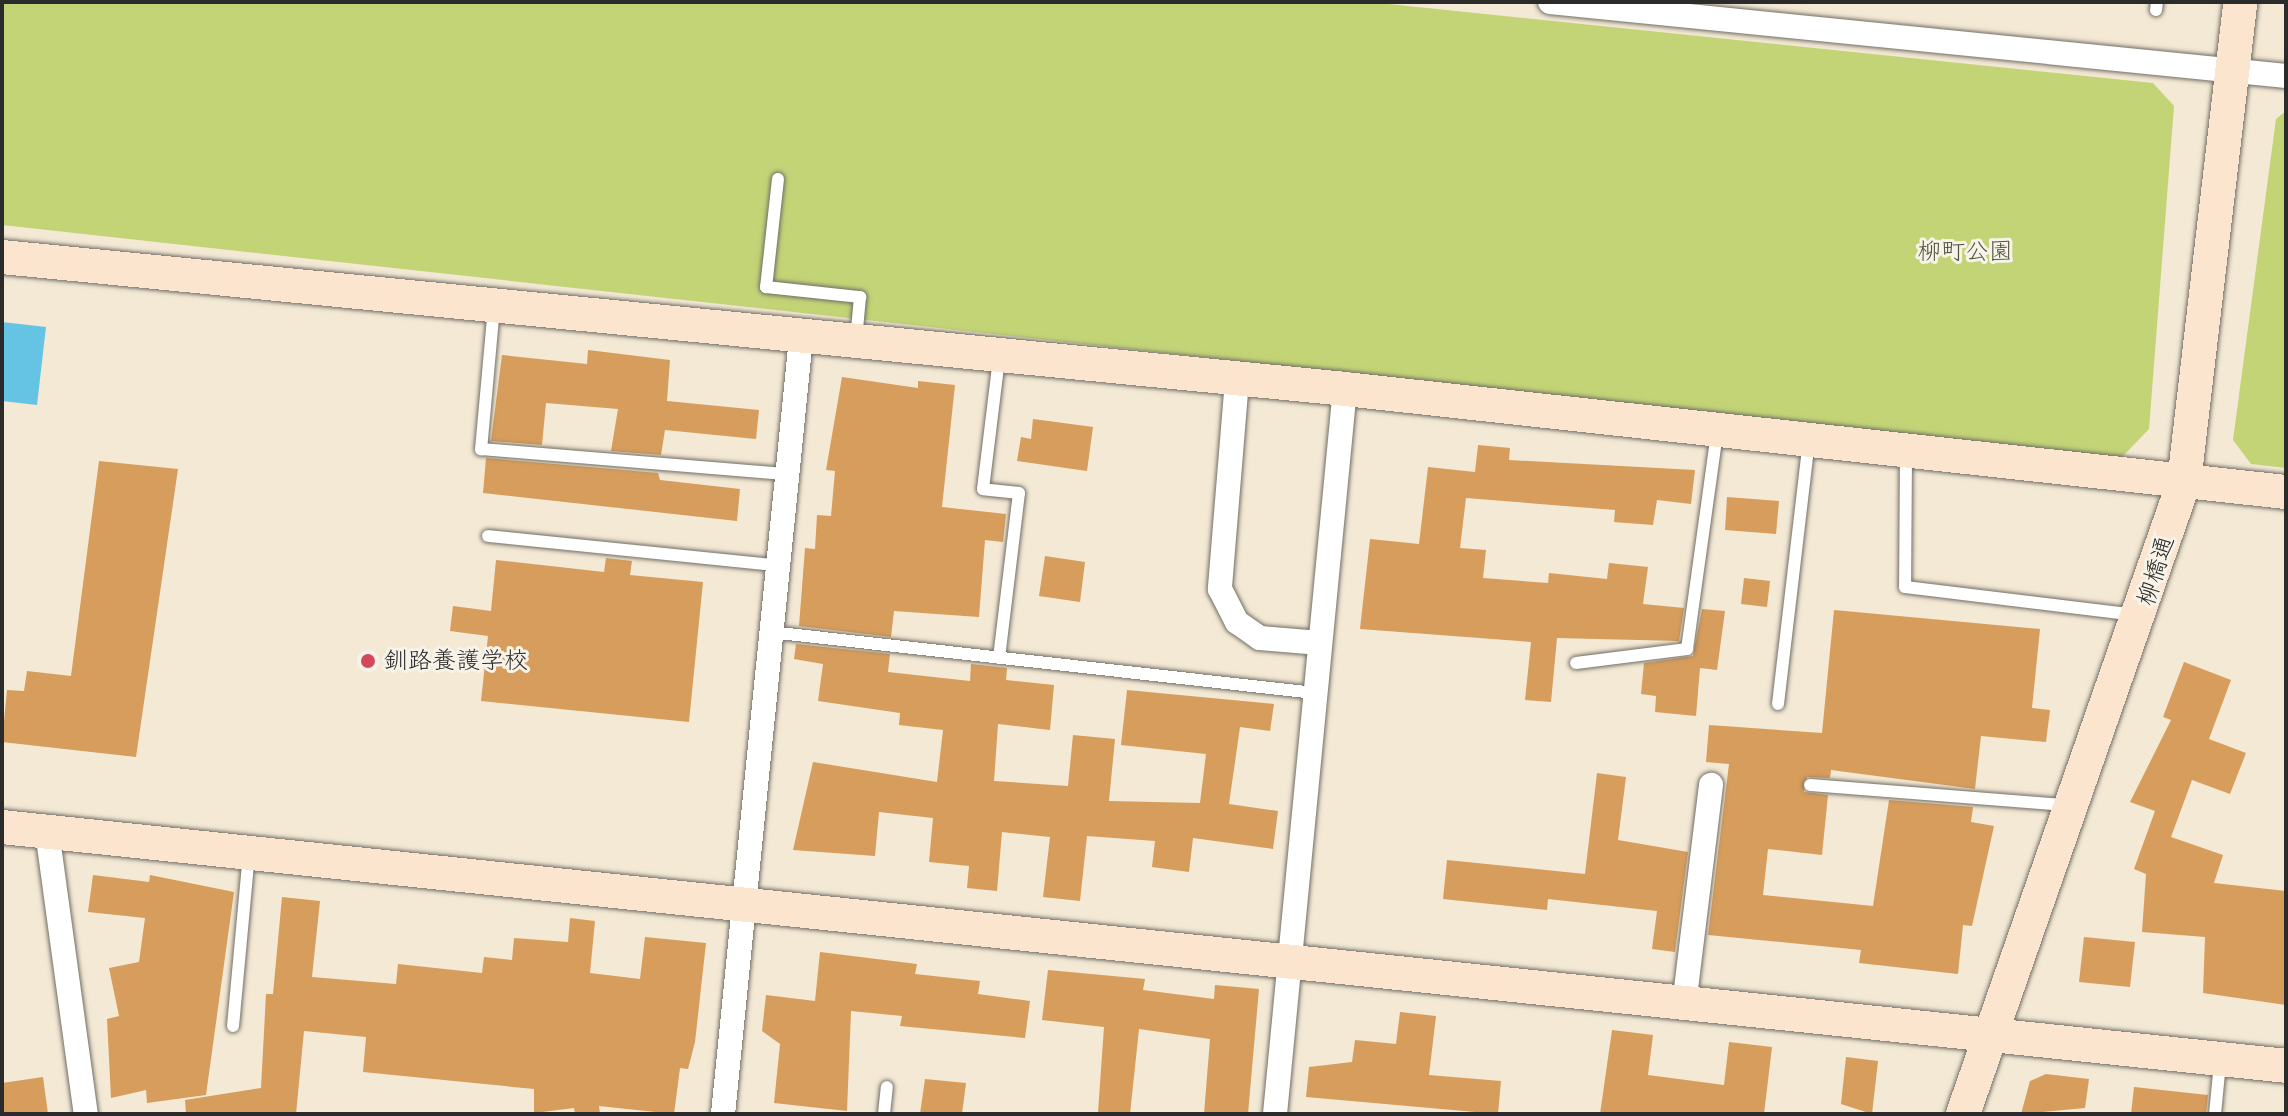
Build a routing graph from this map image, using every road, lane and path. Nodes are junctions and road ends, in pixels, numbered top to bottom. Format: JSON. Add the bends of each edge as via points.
{"nodes":[{"id":1,"x":1550,"y":2,"type":"edge"},
{"id":2,"x":2240,"y":2,"type":"edge"},
{"id":3,"x":1758,"y":12,"type":"edge"},
{"id":4,"x":2234,"y":70,"type":"junction"},
{"id":5,"x":2286,"y":76,"type":"edge"},
{"id":6,"x":778,"y":179,"type":"dead end"},
{"id":7,"x":2,"y":257,"type":"edge"},
{"id":8,"x":494,"y":307,"type":"junction"},
{"id":9,"x":801,"y":338,"type":"junction"},
{"id":10,"x":855,"y":344,"type":"junction"},
{"id":11,"x":999,"y":357,"type":"junction"},
{"id":12,"x":1237,"y":380,"type":"junction"},
{"id":13,"x":1345,"y":389,"type":"junction"},
{"id":14,"x":1717,"y":430,"type":"junction"},
{"id":15,"x":1809,"y":440,"type":"junction"},
{"id":16,"x":1906,"y":451,"type":"junction"},
{"id":17,"x":785,"y":474,"type":"junction"},
{"id":18,"x":2184,"y":482,"type":"junction"},
{"id":19,"x":2286,"y":492,"type":"edge"},
{"id":20,"x":488,"y":536,"type":"dead end"},
{"id":21,"x":774,"y":565,"type":"junction"},
{"id":22,"x":2142,"y":616,"type":"junction"},
{"id":23,"x":767,"y":631,"type":"junction"},
{"id":24,"x":1320,"y":643,"type":"junction"},
{"id":25,"x":999,"y":658,"type":"junction"},
{"id":26,"x":1576,"y":663,"type":"dead end"},
{"id":27,"x":1315,"y":693,"type":"junction"},
{"id":28,"x":1778,"y":704,"type":"dead end"},
{"id":29,"x":1711,"y":785,"type":"dead end"},
{"id":30,"x":1810,"y":785,"type":"dead end"},
{"id":31,"x":2073,"y":805,"type":"junction"},
{"id":32,"x":2,"y":827,"type":"edge"},
{"id":33,"x":47,"y":831,"type":"junction"},
{"id":34,"x":249,"y":852,"type":"junction"},
{"id":35,"x":740,"y":902,"type":"junction"},
{"id":36,"x":1289,"y":963,"type":"junction"},
{"id":37,"x":1684,"y":1005,"type":"junction"},
{"id":38,"x":233,"y":1026,"type":"dead end"},
{"id":39,"x":1990,"y":1036,"type":"junction"},
{"id":40,"x":2221,"y":1060,"type":"junction"},
{"id":41,"x":2286,"y":1066,"type":"edge"},
{"id":42,"x":887,"y":1087,"type":"dead end"},
{"id":43,"x":86,"y":1114,"type":"edge"},
{"id":44,"x":723,"y":1114,"type":"edge"},
{"id":45,"x":884,"y":1114,"type":"edge"},
{"id":46,"x":1275,"y":1114,"type":"edge"},
{"id":47,"x":1963,"y":1114,"type":"edge"},
{"id":48,"x":2215,"y":1114,"type":"edge"}],
"edges":[{"from":1,"to":3,"type":"street"},
{"from":2,"to":4,"type":"street","name":"柳橋通"},
{"from":3,"to":4,"type":"street"},
{"from":4,"to":5,"type":"street"},
{"from":4,"to":18,"type":"street","name":"柳橋通"},
{"from":6,"to":10,"type":"lane","via":[[766,287],[860,297]]},
{"from":7,"to":8,"type":"street"},
{"from":8,"to":9,"type":"street"},
{"from":8,"to":17,"type":"lane","via":[[481,449]]},
{"from":9,"to":10,"type":"street"},
{"from":9,"to":17,"type":"street"},
{"from":10,"to":11,"type":"street"},
{"from":11,"to":12,"type":"street"},
{"from":11,"to":25,"type":"lane","via":[[983,489],[1019,493]]},
{"from":12,"to":13,"type":"street"},
{"from":12,"to":24,"type":"street","via":[[1220,589],[1237,622],[1260,638]]},
{"from":13,"to":14,"type":"street"},
{"from":13,"to":24,"type":"street"},
{"from":14,"to":15,"type":"street"},
{"from":14,"to":26,"type":"lane","via":[[1687,649]]},
{"from":15,"to":16,"type":"street"},
{"from":15,"to":28,"type":"lane"},
{"from":16,"to":18,"type":"street"},
{"from":16,"to":22,"type":"lane","via":[[1905,587]]},
{"from":17,"to":21,"type":"street"},
{"from":18,"to":19,"type":"street"},
{"from":18,"to":22,"type":"street","name":"柳橋通"},
{"from":20,"to":21,"type":"lane"},
{"from":21,"to":23,"type":"street"},
{"from":22,"to":31,"type":"street","name":"柳橋通"},
{"from":23,"to":25,"type":"lane"},
{"from":23,"to":35,"type":"street"},
{"from":24,"to":27,"type":"street"},
{"from":25,"to":27,"type":"lane"},
{"from":27,"to":36,"type":"street"},
{"from":29,"to":37,"type":"street"},
{"from":30,"to":31,"type":"lane"},
{"from":31,"to":39,"type":"street","name":"柳橋通"},
{"from":32,"to":33,"type":"street"},
{"from":33,"to":34,"type":"street"},
{"from":33,"to":43,"type":"street"},
{"from":34,"to":35,"type":"street"},
{"from":34,"to":38,"type":"lane"},
{"from":35,"to":36,"type":"street"},
{"from":35,"to":44,"type":"street"},
{"from":36,"to":37,"type":"street"},
{"from":36,"to":46,"type":"street"},
{"from":37,"to":39,"type":"street"},
{"from":39,"to":40,"type":"street"},
{"from":39,"to":47,"type":"street","name":"柳橋通"},
{"from":40,"to":41,"type":"street"},
{"from":40,"to":48,"type":"lane"},
{"from":42,"to":45,"type":"lane"}]}
